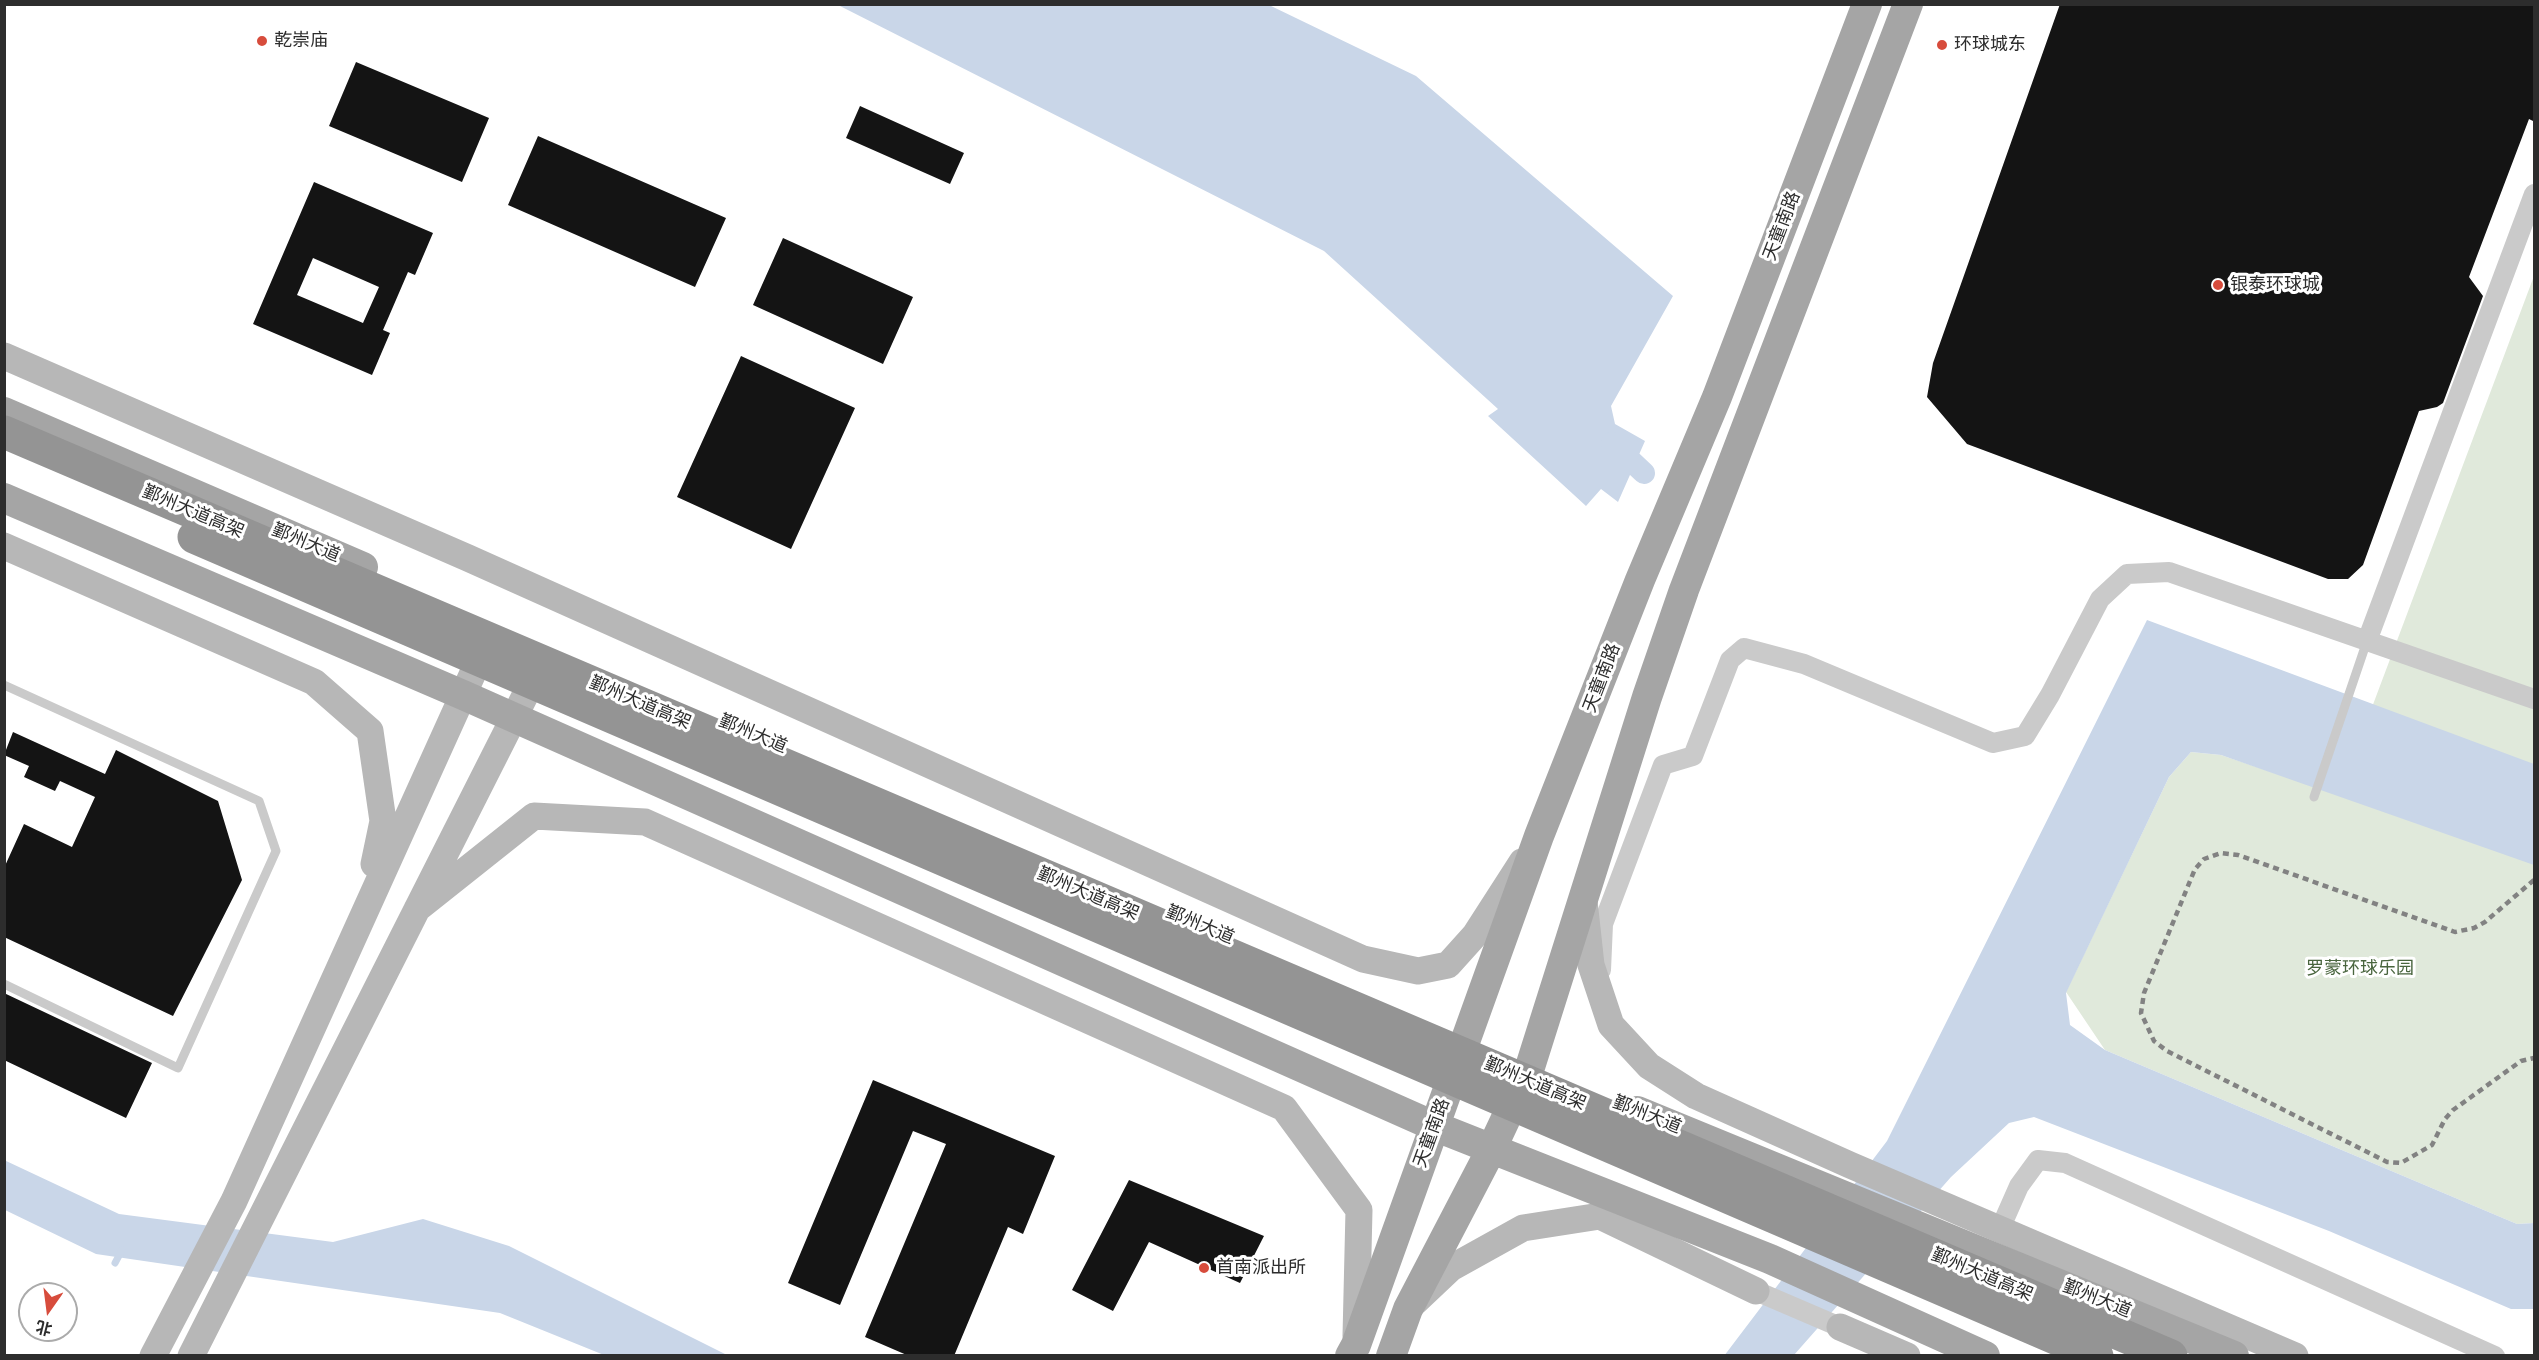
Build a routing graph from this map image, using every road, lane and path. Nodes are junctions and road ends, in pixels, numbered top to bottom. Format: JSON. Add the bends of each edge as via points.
{"nodes":[{"id":1,"x":1867,"y":4,"type":"edge"},
{"id":2,"x":1908,"y":4,"type":"edge"},
{"id":3,"x":2535,"y":194,"type":"edge"},
{"id":4,"x":4,"y":356,"type":"edge"},
{"id":5,"x":4,"y":412,"type":"edge"},
{"id":6,"x":4,"y":432,"type":"edge"},
{"id":7,"x":4,"y":456,"type":"edge"},
{"id":8,"x":4,"y":498,"type":"edge"},
{"id":9,"x":4,"y":546,"type":"edge"},
{"id":10,"x":495,"y":625,"type":"junction"},
{"id":11,"x":2367,"y":641,"type":"junction"},
{"id":12,"x":549,"y":648,"type":"junction"},
{"id":13,"x":4,"y":685,"type":"edge"},
{"id":14,"x":463,"y":695,"type":"junction"},
{"id":15,"x":2535,"y":699,"type":"edge"},
{"id":16,"x":514,"y":718,"type":"junction"},
{"id":17,"x":2314,"y":797,"type":"dead end"},
{"id":18,"x":1539,"y":836,"type":"junction"},
{"id":19,"x":1597,"y":860,"type":"junction"},
{"id":20,"x":417,"y":909,"type":"junction"},
{"id":21,"x":364,"y":913,"type":"junction"},
{"id":22,"x":4,"y":984,"type":"edge"},
{"id":23,"x":1600,"y":993,"type":"junction"},
{"id":24,"x":1467,"y":1038,"type":"junction"},
{"id":25,"x":1530,"y":1067,"type":"junction"},
{"id":26,"x":1434,"y":1126,"type":"junction"},
{"id":27,"x":1492,"y":1148,"type":"junction"},
{"id":28,"x":1938,"y":1218,"type":"junction"},
{"id":29,"x":2000,"y":1229,"type":"junction"},
{"id":30,"x":1756,"y":1291,"type":"joint"},
{"id":31,"x":1408,"y":1309,"type":"junction"},
{"id":32,"x":1840,"y":1327,"type":"joint"},
{"id":33,"x":1353,"y":1350,"type":"edge"},
{"id":34,"x":153,"y":1356,"type":"edge"},
{"id":35,"x":191,"y":1356,"type":"edge"},
{"id":36,"x":1391,"y":1356,"type":"edge"},
{"id":37,"x":1907,"y":1356,"type":"edge"},
{"id":38,"x":1986,"y":1356,"type":"edge"},
{"id":39,"x":2097,"y":1356,"type":"edge"},
{"id":40,"x":2170,"y":1356,"type":"edge"},
{"id":41,"x":2234,"y":1356,"type":"edge"},
{"id":42,"x":2295,"y":1356,"type":"edge"},
{"id":43,"x":2495,"y":1356,"type":"edge"}],
"edges":[{"from":1,"to":18,"type":"main road","name":"天童南路","via":[[1717,397]]},
{"from":2,"to":19,"type":"main road","via":[[1684,590]]},
{"from":3,"to":11,"type":"street"},
{"from":4,"to":18,"type":"street","name":"鄞州大道","via":[[468,558],[1363,959],[1418,971],[1448,965],[1475,935]]},
{"from":5,"to":10,"type":"main road","name":"鄞州大道"},
{"from":6,"to":40,"type":"highway","name":"鄞州大道高架"},
{"from":7,"to":39,"type":"highway","name":"鄞州大道高架"},
{"from":8,"to":14,"type":"main road"},
{"from":9,"to":21,"type":"street","via":[[314,682],[370,731],[383,821]]},
{"from":10,"to":12,"type":"main road","name":"鄞州大道"},
{"from":10,"to":14,"type":"street"},
{"from":11,"to":15,"type":"street"},
{"from":11,"to":17,"type":"lane"},
{"from":11,"to":23,"type":"street","via":[[2169,572],[2127,574],[2100,599],[2025,736],[1993,743],[1804,664],[1744,648],[1730,660],[1693,756],[1664,765],[1603,924]]},
{"from":12,"to":16,"type":"street"},
{"from":12,"to":24,"type":"main road","name":"鄞州大道"},
{"from":13,"to":22,"type":"lane","via":[[259,801],[276,851],[178,1068]]},
{"from":14,"to":16,"type":"main road"},
{"from":14,"to":21,"type":"street"},
{"from":16,"to":20,"type":"street"},
{"from":16,"to":26,"type":"main road"},
{"from":18,"to":24,"type":"main road","name":"天童南路"},
{"from":19,"to":23,"type":"street","via":[[1582,904],[1591,965]]},
{"from":19,"to":25,"type":"main road"},
{"from":20,"to":33,"type":"street","via":[[534,816],[645,822],[1284,1108],[1359,1210]]},
{"from":20,"to":35,"type":"street"},
{"from":21,"to":34,"type":"street","via":[[234,1201]]},
{"from":23,"to":28,"type":"street","via":[[1611,1025],[1649,1066],[1696,1096],[1850,1165]]},
{"from":24,"to":25,"type":"main road","name":"鄞州大道"},
{"from":24,"to":26,"type":"main road","name":"天童南路"},
{"from":25,"to":27,"type":"main road"},
{"from":25,"to":28,"type":"main road","name":"鄞州大道","via":[[1814,1184]]},
{"from":26,"to":27,"type":"main road"},
{"from":26,"to":33,"type":"main road","name":"天童南路"},
{"from":27,"to":31,"type":"main road"},
{"from":27,"to":38,"type":"main road","via":[[1770,1259]]},
{"from":28,"to":29,"type":"street"},
{"from":28,"to":41,"type":"main road","name":"鄞州大道"},
{"from":29,"to":42,"type":"street"},
{"from":29,"to":43,"type":"street","via":[[2019,1185],[2038,1160],[2066,1163]]},
{"from":30,"to":31,"type":"street","via":[[1600,1216],[1523,1228],[1451,1268]]},
{"from":30,"to":32,"type":"street"},
{"from":31,"to":36,"type":"main road"},
{"from":32,"to":37,"type":"street"}]}
